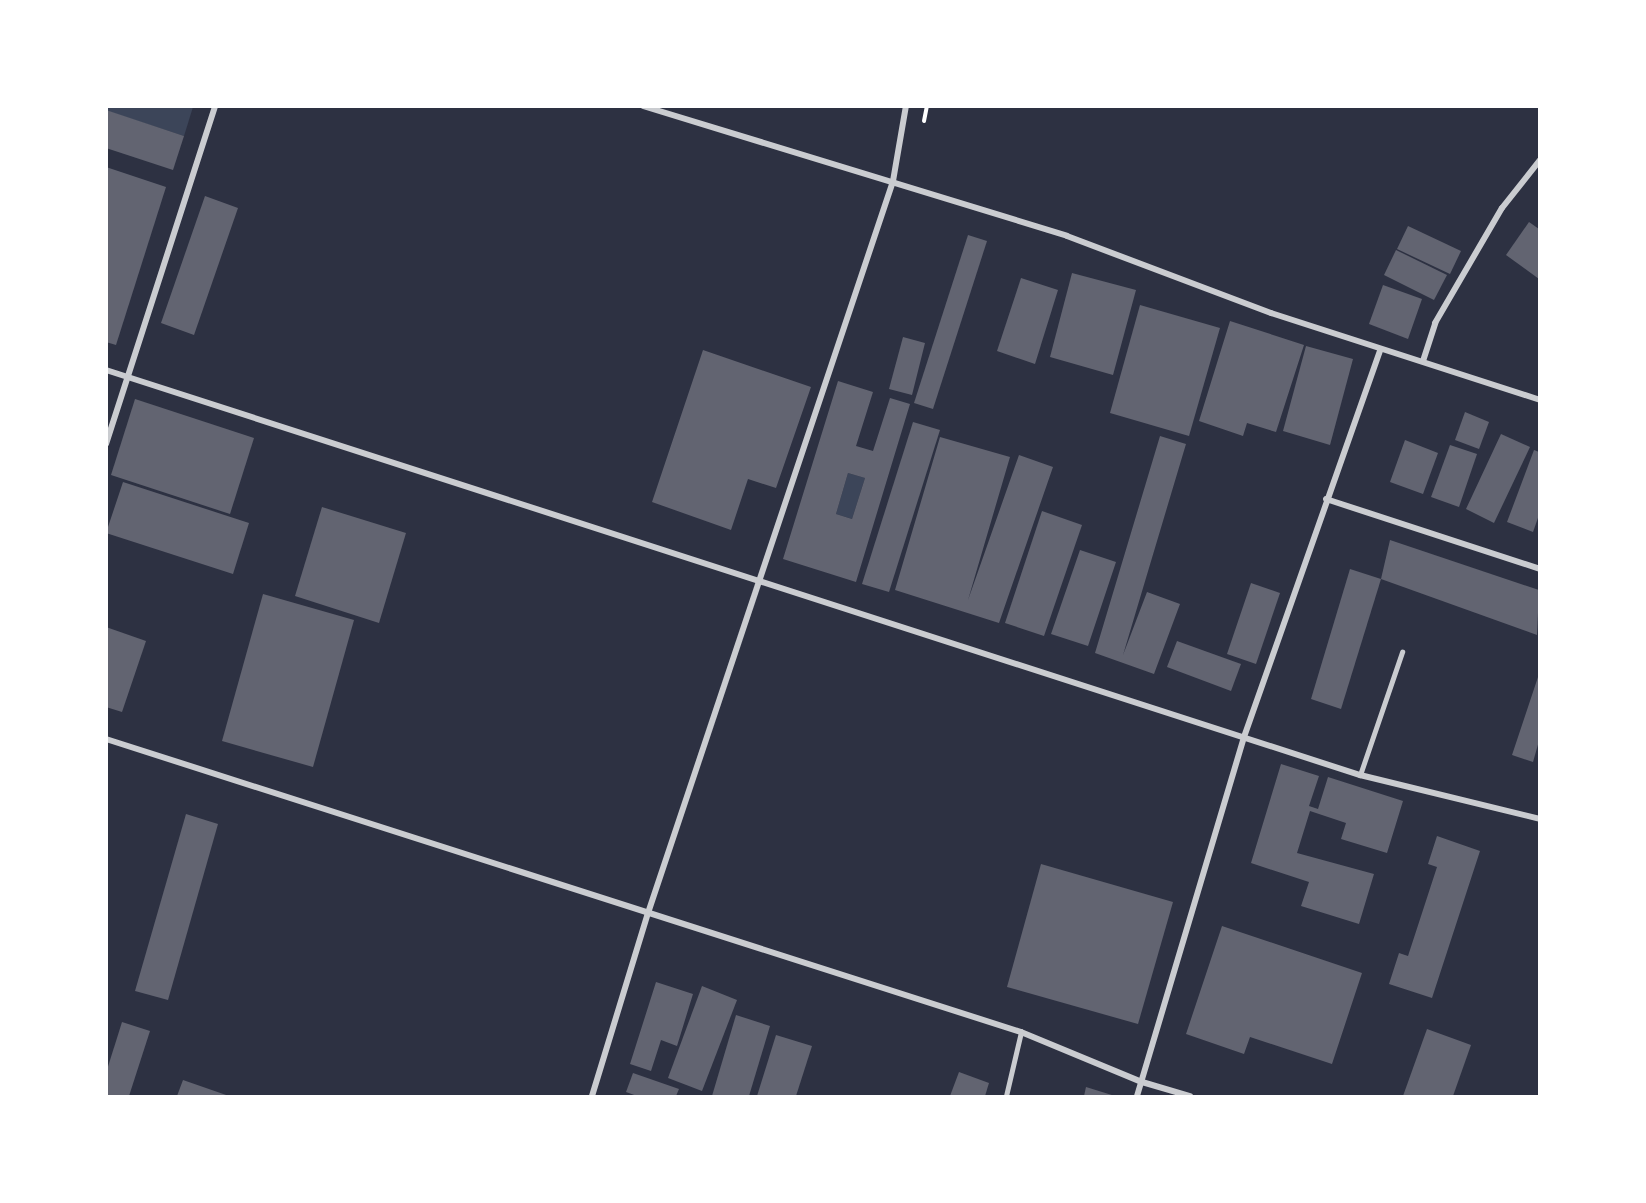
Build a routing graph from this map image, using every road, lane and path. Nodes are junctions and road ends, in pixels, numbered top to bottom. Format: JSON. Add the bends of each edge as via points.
{"nodes":[{"id":1,"x":215,"y":106,"type":"edge"},
{"id":2,"x":643,"y":106,"type":"edge"},
{"id":3,"x":906,"y":106,"type":"edge"},
{"id":4,"x":1539,"y":160,"type":"edge"},
{"id":5,"x":893,"y":181,"type":"junction"},
{"id":6,"x":1380,"y":350,"type":"junction"},
{"id":7,"x":1423,"y":361,"type":"junction"},
{"id":8,"x":106,"y":370,"type":"edge"},
{"id":9,"x":129,"y":377,"type":"junction"},
{"id":10,"x":1539,"y":400,"type":"edge"},
{"id":11,"x":106,"y":444,"type":"edge"},
{"id":12,"x":1326,"y":499,"type":"junction"},
{"id":13,"x":1539,"y":569,"type":"edge"},
{"id":14,"x":759,"y":581,"type":"junction"},
{"id":15,"x":1402,"y":651,"type":"dead end"},
{"id":16,"x":1244,"y":737,"type":"junction"},
{"id":17,"x":106,"y":739,"type":"edge"},
{"id":18,"x":1360,"y":775,"type":"junction"},
{"id":19,"x":1539,"y":819,"type":"edge"},
{"id":20,"x":648,"y":913,"type":"junction"},
{"id":21,"x":1021,"y":1032,"type":"junction"},
{"id":22,"x":1142,"y":1082,"type":"junction"},
{"id":23,"x":592,"y":1096,"type":"edge"},
{"id":24,"x":1006,"y":1096,"type":"edge"},
{"id":25,"x":1137,"y":1096,"type":"edge"},
{"id":26,"x":1190,"y":1096,"type":"edge"}],
"edges":[{"from":1,"to":9,"type":"street"},
{"from":2,"to":5,"type":"street"},
{"from":3,"to":5,"type":"street"},
{"from":4,"to":7,"type":"street","via":[[1502,207],[1434,323]]},
{"from":5,"to":6,"type":"street","via":[[1067,236]]},
{"from":5,"to":14,"type":"street"},
{"from":6,"to":7,"type":"street"},
{"from":6,"to":12,"type":"street"},
{"from":7,"to":10,"type":"street"},
{"from":8,"to":9,"type":"street"},
{"from":9,"to":11,"type":"street"},
{"from":9,"to":14,"type":"street"},
{"from":12,"to":13,"type":"street"},
{"from":12,"to":16,"type":"street"},
{"from":14,"to":16,"type":"street"},
{"from":14,"to":20,"type":"street"},
{"from":15,"to":18,"type":"lane"},
{"from":16,"to":18,"type":"street"},
{"from":16,"to":22,"type":"street"},
{"from":17,"to":20,"type":"street"},
{"from":18,"to":19,"type":"street"},
{"from":20,"to":21,"type":"street"},
{"from":20,"to":23,"type":"street"},
{"from":21,"to":22,"type":"street"},
{"from":21,"to":24,"type":"lane"},
{"from":22,"to":25,"type":"street"},
{"from":22,"to":26,"type":"street"}]}
